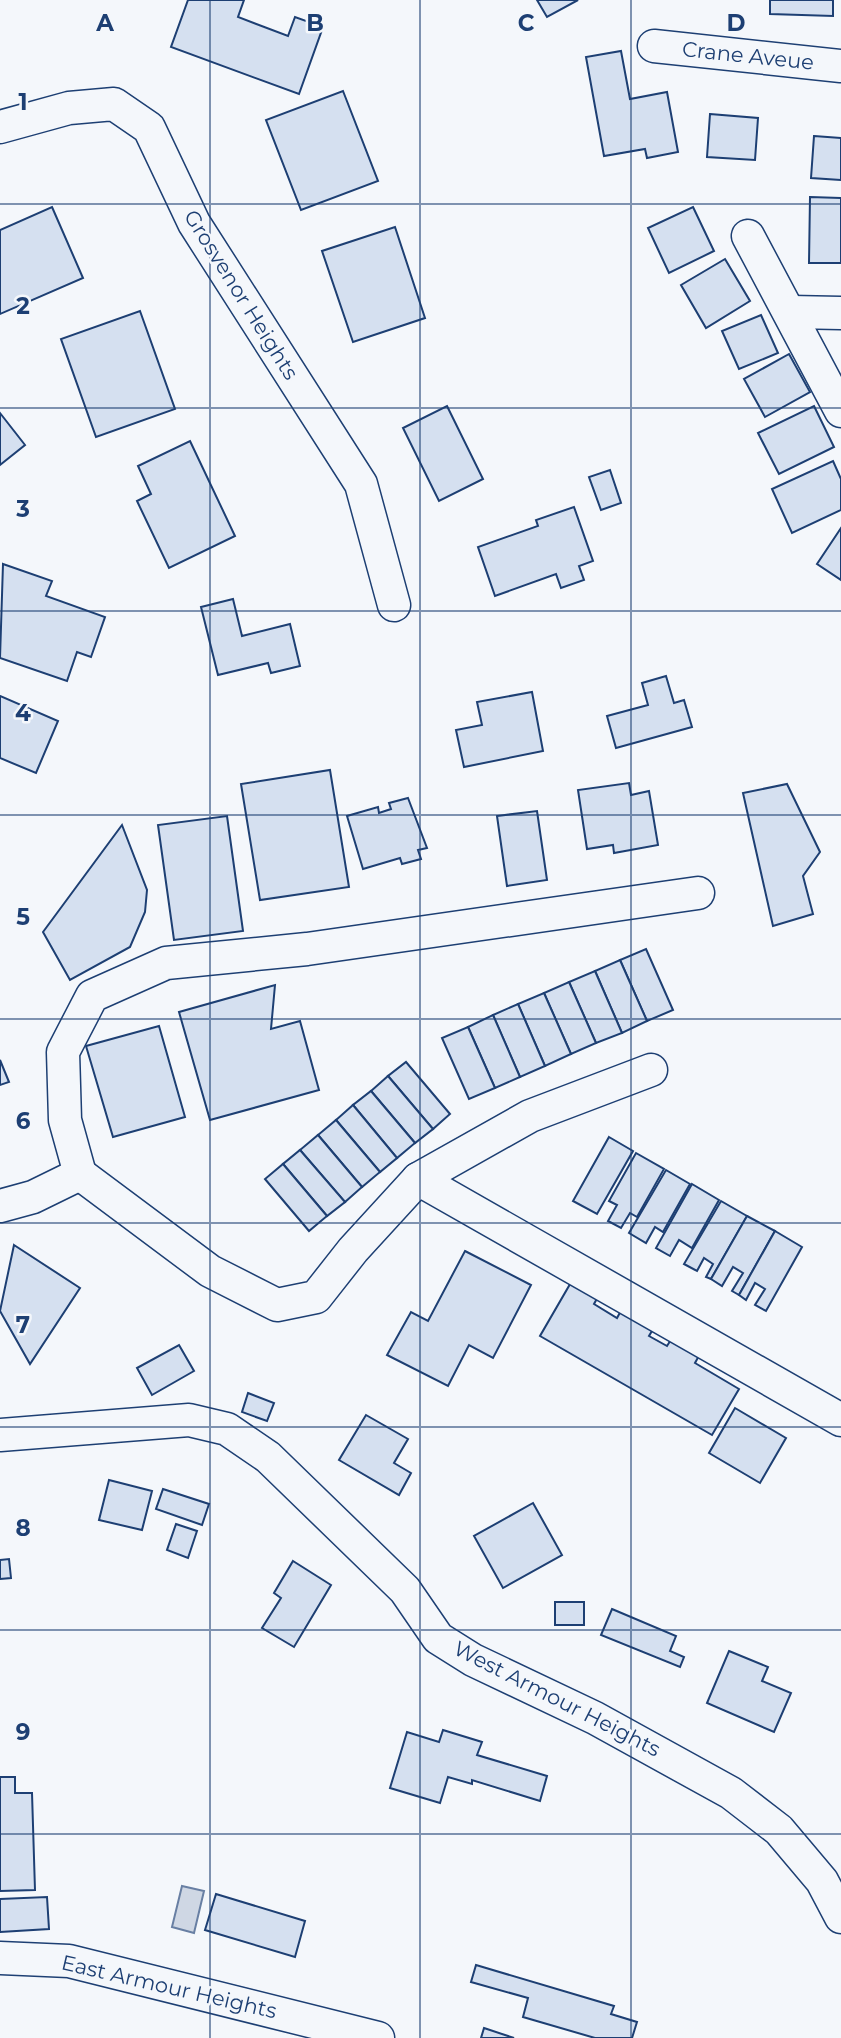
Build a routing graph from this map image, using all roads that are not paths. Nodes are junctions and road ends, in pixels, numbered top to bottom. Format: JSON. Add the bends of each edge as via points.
{"nodes":[{"id":1,"x":654,"y":46,"type":"dead end"},
{"id":2,"x":841,"y":66,"type":"edge"},
{"id":3,"x":0,"y":127,"type":"edge"},
{"id":4,"x":748,"y":236,"type":"dead end"},
{"id":5,"x":791,"y":312,"type":"junction"},
{"id":6,"x":841,"y":313,"type":"edge"},
{"id":7,"x":841,"y":411,"type":"edge"},
{"id":8,"x":394,"y":605,"type":"dead end"},
{"id":9,"x":698,"y":894,"type":"dead end"},
{"id":10,"x":651,"y":1070,"type":"dead end"},
{"id":11,"x":80,"y":1174,"type":"junction"},
{"id":12,"x":418,"y":1179,"type":"junction"},
{"id":13,"x":0,"y":1206,"type":"edge"},
{"id":14,"x":841,"y":1420,"type":"edge"},
{"id":15,"x":0,"y":1435,"type":"edge"},
{"id":16,"x":841,"y":1917,"type":"edge"},
{"id":17,"x":0,"y":1958,"type":"edge"},
{"id":18,"x":378,"y":2038,"type":"edge"}],
"edges":[{"from":1,"to":2,"type":"street","name":"Crane Aveue"},
{"from":3,"to":8,"type":"street","name":"Grosvenor Heights","via":[[69,108],[114,104],[149,128],[194,223],[361,484]]},
{"from":4,"to":5,"type":"street"},
{"from":5,"to":6,"type":"street"},
{"from":5,"to":7,"type":"street"},
{"from":9,"to":11,"type":"street","via":[[307,949],[166,963],[92,996],[63,1052],[65,1120]]},
{"from":10,"to":12,"type":"street","via":[[530,1116]]},
{"from":11,"to":12,"type":"street","via":[[210,1271],[277,1306],[316,1297]]},
{"from":11,"to":13,"type":"street","via":[[33,1197]]},
{"from":12,"to":14,"type":"street"},
{"from":15,"to":16,"type":"street","name":"West Armour Heights","via":[[189,1420],[227,1429],[268,1457],[405,1590],[438,1638],[732,1793],[779,1830],[822,1881]]},
{"from":17,"to":18,"type":"street","name":"East Armour Heights","via":[[69,1961]]}]}
